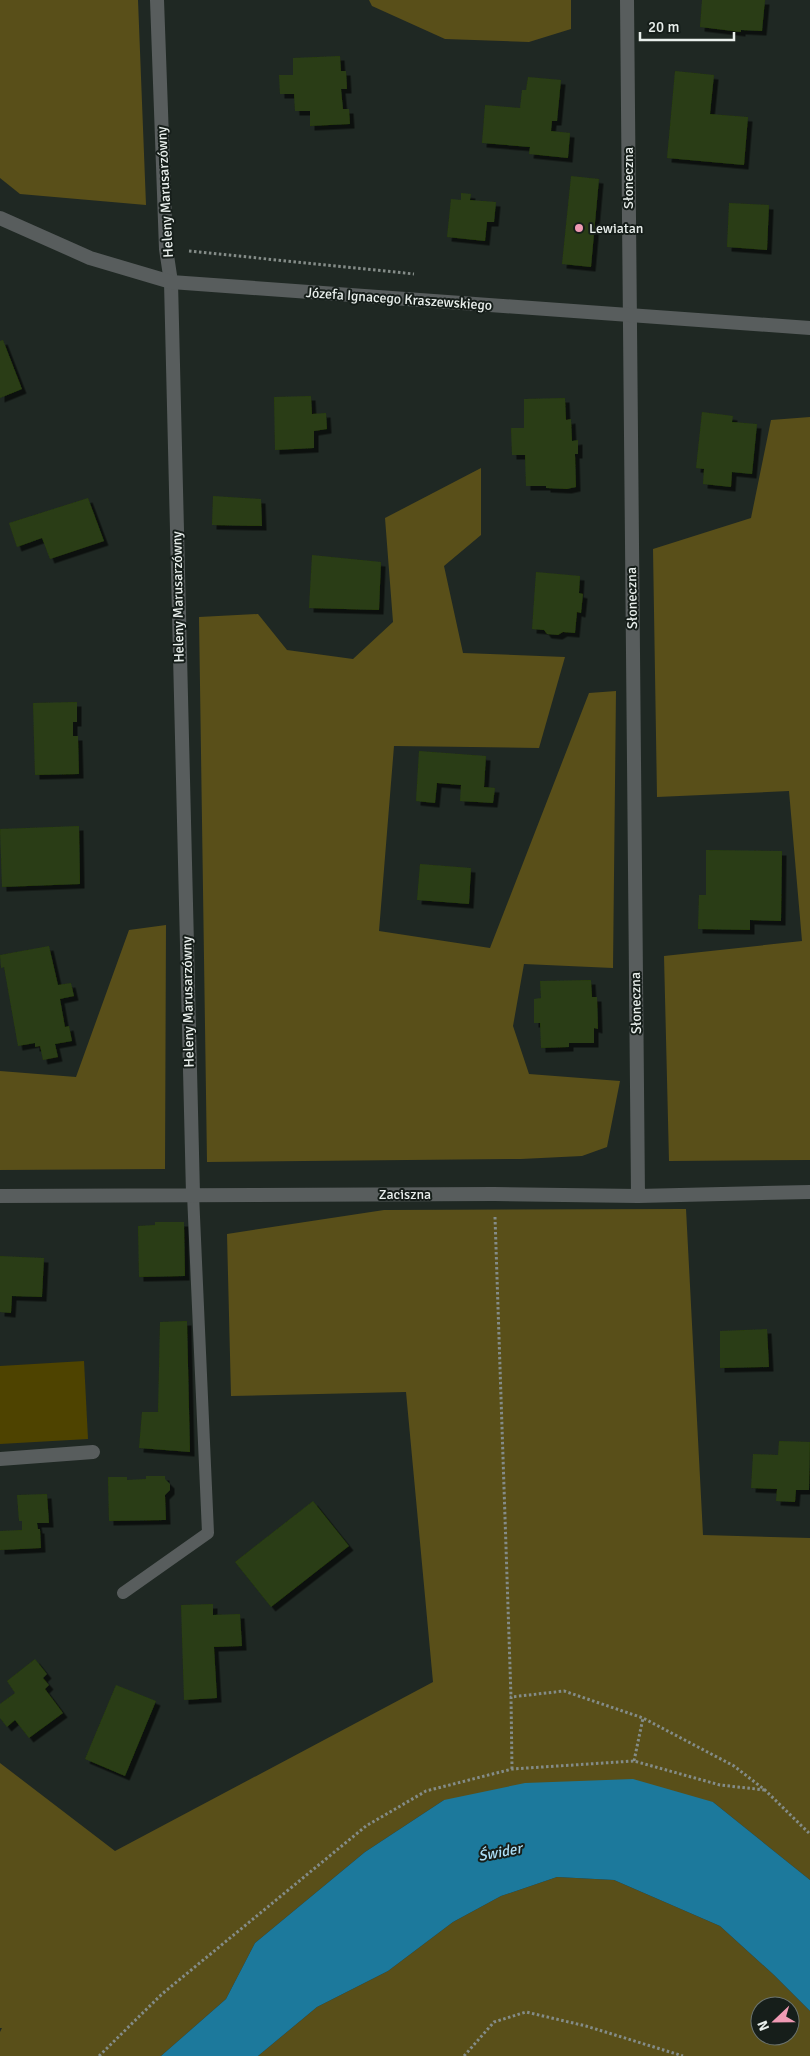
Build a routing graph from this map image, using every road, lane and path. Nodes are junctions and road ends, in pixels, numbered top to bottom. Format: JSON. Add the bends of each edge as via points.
{"nodes":[{"id":1,"x":157,"y":0,"type":"edge"},
{"id":2,"x":627,"y":0,"type":"edge"},
{"id":3,"x":0,"y":218,"type":"edge"},
{"id":4,"x":170,"y":282,"type":"junction"},
{"id":5,"x":629,"y":315,"type":"junction"},
{"id":6,"x":810,"y":328,"type":"edge"},
{"id":7,"x":810,"y":1192,"type":"edge"},
{"id":8,"x":193,"y":1194,"type":"junction"},
{"id":9,"x":494,"y":1194,"type":"junction"},
{"id":10,"x":0,"y":1196,"type":"edge"},
{"id":11,"x":638,"y":1196,"type":"junction"},
{"id":12,"x":93,"y":1452,"type":"dead end"},
{"id":13,"x":0,"y":1459,"type":"edge"},
{"id":14,"x":123,"y":1593,"type":"dead end"},
{"id":15,"x":511,"y":1697,"type":"junction"},
{"id":16,"x":643,"y":1718,"type":"junction"},
{"id":17,"x":634,"y":1761,"type":"junction"},
{"id":18,"x":512,"y":1769,"type":"junction"},
{"id":19,"x":765,"y":1790,"type":"junction"},
{"id":20,"x":810,"y":1834,"type":"edge"},
{"id":21,"x":99,"y":2056,"type":"edge"},
{"id":22,"x":464,"y":2056,"type":"edge"},
{"id":23,"x":683,"y":2056,"type":"edge"}],
"edges":[{"from":1,"to":4,"type":"street","name":"Heleny Marusarzówny"},
{"from":2,"to":5,"type":"street","name":"Słoneczna"},
{"from":3,"to":4,"type":"street","name":"Józefa Ignacego Kraszewskiego","via":[[90,258]]},
{"from":4,"to":5,"type":"street","name":"Józefa Ignacego Kraszewskiego"},
{"from":4,"to":8,"type":"street","name":"Heleny Marusarzówny"},
{"from":5,"to":6,"type":"street","name":"Józefa Ignacego Kraszewskiego"},
{"from":5,"to":11,"type":"street","name":"Słoneczna"},
{"from":7,"to":11,"type":"street","name":"Zaciszna"},
{"from":8,"to":9,"type":"street","name":"Zaciszna"},
{"from":8,"to":10,"type":"street","name":"Zaciszna"},
{"from":8,"to":14,"type":"lane","via":[[208,1533]]},
{"from":9,"to":11,"type":"street","name":"Zaciszna"},
{"from":9,"to":15,"type":"path"},
{"from":12,"to":13,"type":"street"},
{"from":15,"to":16,"type":"path","via":[[564,1691]]},
{"from":15,"to":18,"type":"path"},
{"from":16,"to":17,"type":"path"},
{"from":16,"to":19,"type":"path","via":[[734,1766]]},
{"from":17,"to":18,"type":"path"},
{"from":17,"to":19,"type":"path","via":[[720,1785]]},
{"from":18,"to":21,"type":"path","via":[[426,1791],[366,1826],[162,1994]]},
{"from":19,"to":20,"type":"path"},
{"from":22,"to":23,"type":"path","via":[[494,2022],[526,2012],[586,2026]]}]}
